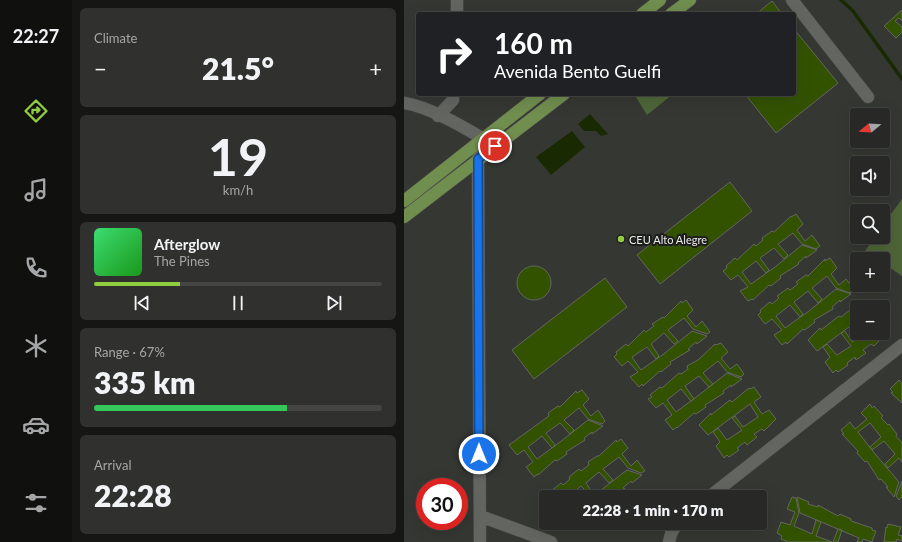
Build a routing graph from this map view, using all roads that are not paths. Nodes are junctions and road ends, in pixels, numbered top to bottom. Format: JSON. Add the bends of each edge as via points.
{"nodes":[{"id":1,"x":458,"y":0,"type":"edge"},
{"id":2,"x":660,"y":0,"type":"edge"},
{"id":3,"x":690,"y":0,"type":"edge"},
{"id":4,"x":792,"y":0,"type":"edge"},
{"id":5,"x":457,"y":12,"type":"edge"},
{"id":6,"x":645,"y":12,"type":"edge"},
{"id":7,"x":674,"y":12,"type":"edge"},
{"id":8,"x":453,"y":96,"type":"edge"},
{"id":9,"x":537,"y":96,"type":"edge"},
{"id":10,"x":561,"y":96,"type":"edge"},
{"id":11,"x":868,"y":97,"type":"dead end"},
{"id":12,"x":404,"y":103,"type":"edge"},
{"id":13,"x":438,"y":116,"type":"junction"},
{"id":14,"x":482,"y":138,"type":"junction"},
{"id":15,"x":478,"y":159,"type":"junction"},
{"id":16,"x":404,"y":201,"type":"edge"},
{"id":17,"x":404,"y":217,"type":"edge"},
{"id":18,"x":902,"y":346,"type":"edge"},
{"id":19,"x":718,"y":490,"type":"edge"},
{"id":20,"x":480,"y":516,"type":"junction"},
{"id":21,"x":673,"y":530,"type":"edge"},
{"id":22,"x":480,"y":542,"type":"edge"},
{"id":23,"x":551,"y":542,"type":"edge"},
{"id":24,"x":669,"y":542,"type":"edge"}],
"edges":[{"from":1,"to":5,"type":"street"},
{"from":2,"to":6,"type":"main road"},
{"from":3,"to":7,"type":"main road"},
{"from":4,"to":11,"type":"street"},
{"from":8,"to":13,"type":"street","via":[[453,100]]},
{"from":9,"to":14,"type":"main road"},
{"from":10,"to":15,"type":"main road"},
{"from":12,"to":13,"type":"street"},
{"from":13,"to":14,"type":"street"},
{"from":14,"to":15,"type":"street"},
{"from":14,"to":16,"type":"main road"},
{"from":15,"to":17,"type":"main road"},
{"from":15,"to":20,"type":"street"},
{"from":18,"to":19,"type":"street"},
{"from":20,"to":22,"type":"street"},
{"from":20,"to":23,"type":"street"},
{"from":21,"to":24,"type":"street"}]}
